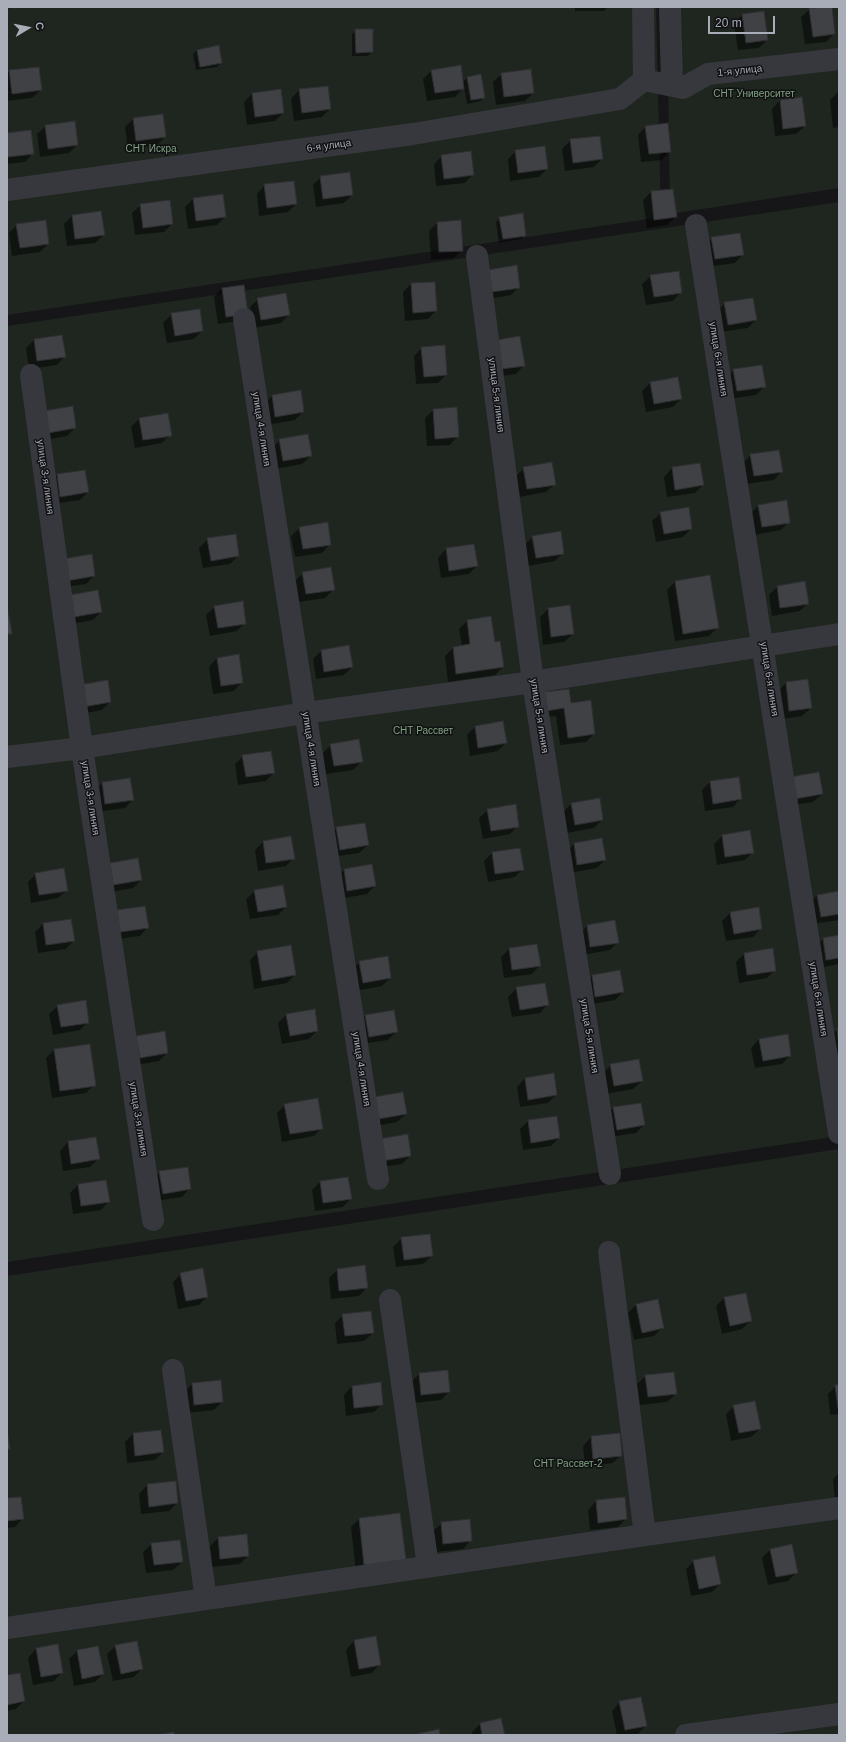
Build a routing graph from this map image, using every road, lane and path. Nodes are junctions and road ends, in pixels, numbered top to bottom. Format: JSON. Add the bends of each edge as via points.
{"nodes":[{"id":1,"x":643,"y":7,"type":"edge"},
{"id":2,"x":670,"y":7,"type":"edge"},
{"id":3,"x":839,"y":59,"type":"edge"},
{"id":4,"x":644,"y":80,"type":"junction"},
{"id":5,"x":672,"y":85,"type":"junction"},
{"id":6,"x":7,"y":190,"type":"edge"},
{"id":7,"x":696,"y":225,"type":"dead end"},
{"id":8,"x":477,"y":256,"type":"dead end"},
{"id":9,"x":244,"y":319,"type":"dead end"},
{"id":10,"x":31,"y":375,"type":"dead end"},
{"id":11,"x":839,"y":634,"type":"edge"},
{"id":12,"x":763,"y":644,"type":"junction"},
{"id":13,"x":533,"y":682,"type":"junction"},
{"id":14,"x":305,"y":713,"type":"junction"},
{"id":15,"x":82,"y":748,"type":"junction"},
{"id":16,"x":7,"y":757,"type":"edge"},
{"id":17,"x":839,"y":1134,"type":"edge"},
{"id":18,"x":610,"y":1174,"type":"dead end"},
{"id":19,"x":378,"y":1179,"type":"dead end"},
{"id":20,"x":153,"y":1220,"type":"dead end"},
{"id":21,"x":609,"y":1252,"type":"dead end"},
{"id":22,"x":390,"y":1300,"type":"dead end"},
{"id":23,"x":173,"y":1370,"type":"dead end"},
{"id":24,"x":839,"y":1508,"type":"edge"},
{"id":25,"x":645,"y":1534,"type":"junction"},
{"id":26,"x":428,"y":1566,"type":"junction"},
{"id":27,"x":206,"y":1599,"type":"junction"},
{"id":28,"x":7,"y":1628,"type":"edge"},
{"id":29,"x":839,"y":1714,"type":"edge"},
{"id":30,"x":686,"y":1735,"type":"edge"}],
"edges":[{"from":1,"to":4,"type":"street"},
{"from":2,"to":5,"type":"street"},
{"from":3,"to":5,"type":"street","name":"1-я улица","via":[[708,74],[683,88]]},
{"from":4,"to":5,"type":"street","name":"1-я улица"},
{"from":4,"to":6,"type":"street","name":"6-я улица","via":[[620,99],[413,134]]},
{"from":7,"to":12,"type":"street","name":"улица 6-я линия"},
{"from":8,"to":13,"type":"street","name":"улица 5-я линия"},
{"from":9,"to":14,"type":"street","name":"улица 4-я линия"},
{"from":10,"to":15,"type":"street","name":"улица 3-я линия"},
{"from":11,"to":12,"type":"street"},
{"from":12,"to":13,"type":"street"},
{"from":12,"to":17,"type":"street","name":"улица 6-я линия"},
{"from":13,"to":14,"type":"street"},
{"from":13,"to":18,"type":"street","name":"улица 5-я линия"},
{"from":14,"to":15,"type":"street"},
{"from":14,"to":19,"type":"street","name":"улица 4-я линия"},
{"from":15,"to":16,"type":"street"},
{"from":15,"to":20,"type":"street","name":"улица 3-я линия"},
{"from":21,"to":25,"type":"street"},
{"from":22,"to":26,"type":"street"},
{"from":23,"to":27,"type":"street"},
{"from":24,"to":25,"type":"street"},
{"from":25,"to":26,"type":"street"},
{"from":26,"to":27,"type":"street"},
{"from":27,"to":28,"type":"street"},
{"from":29,"to":30,"type":"street"}]}
